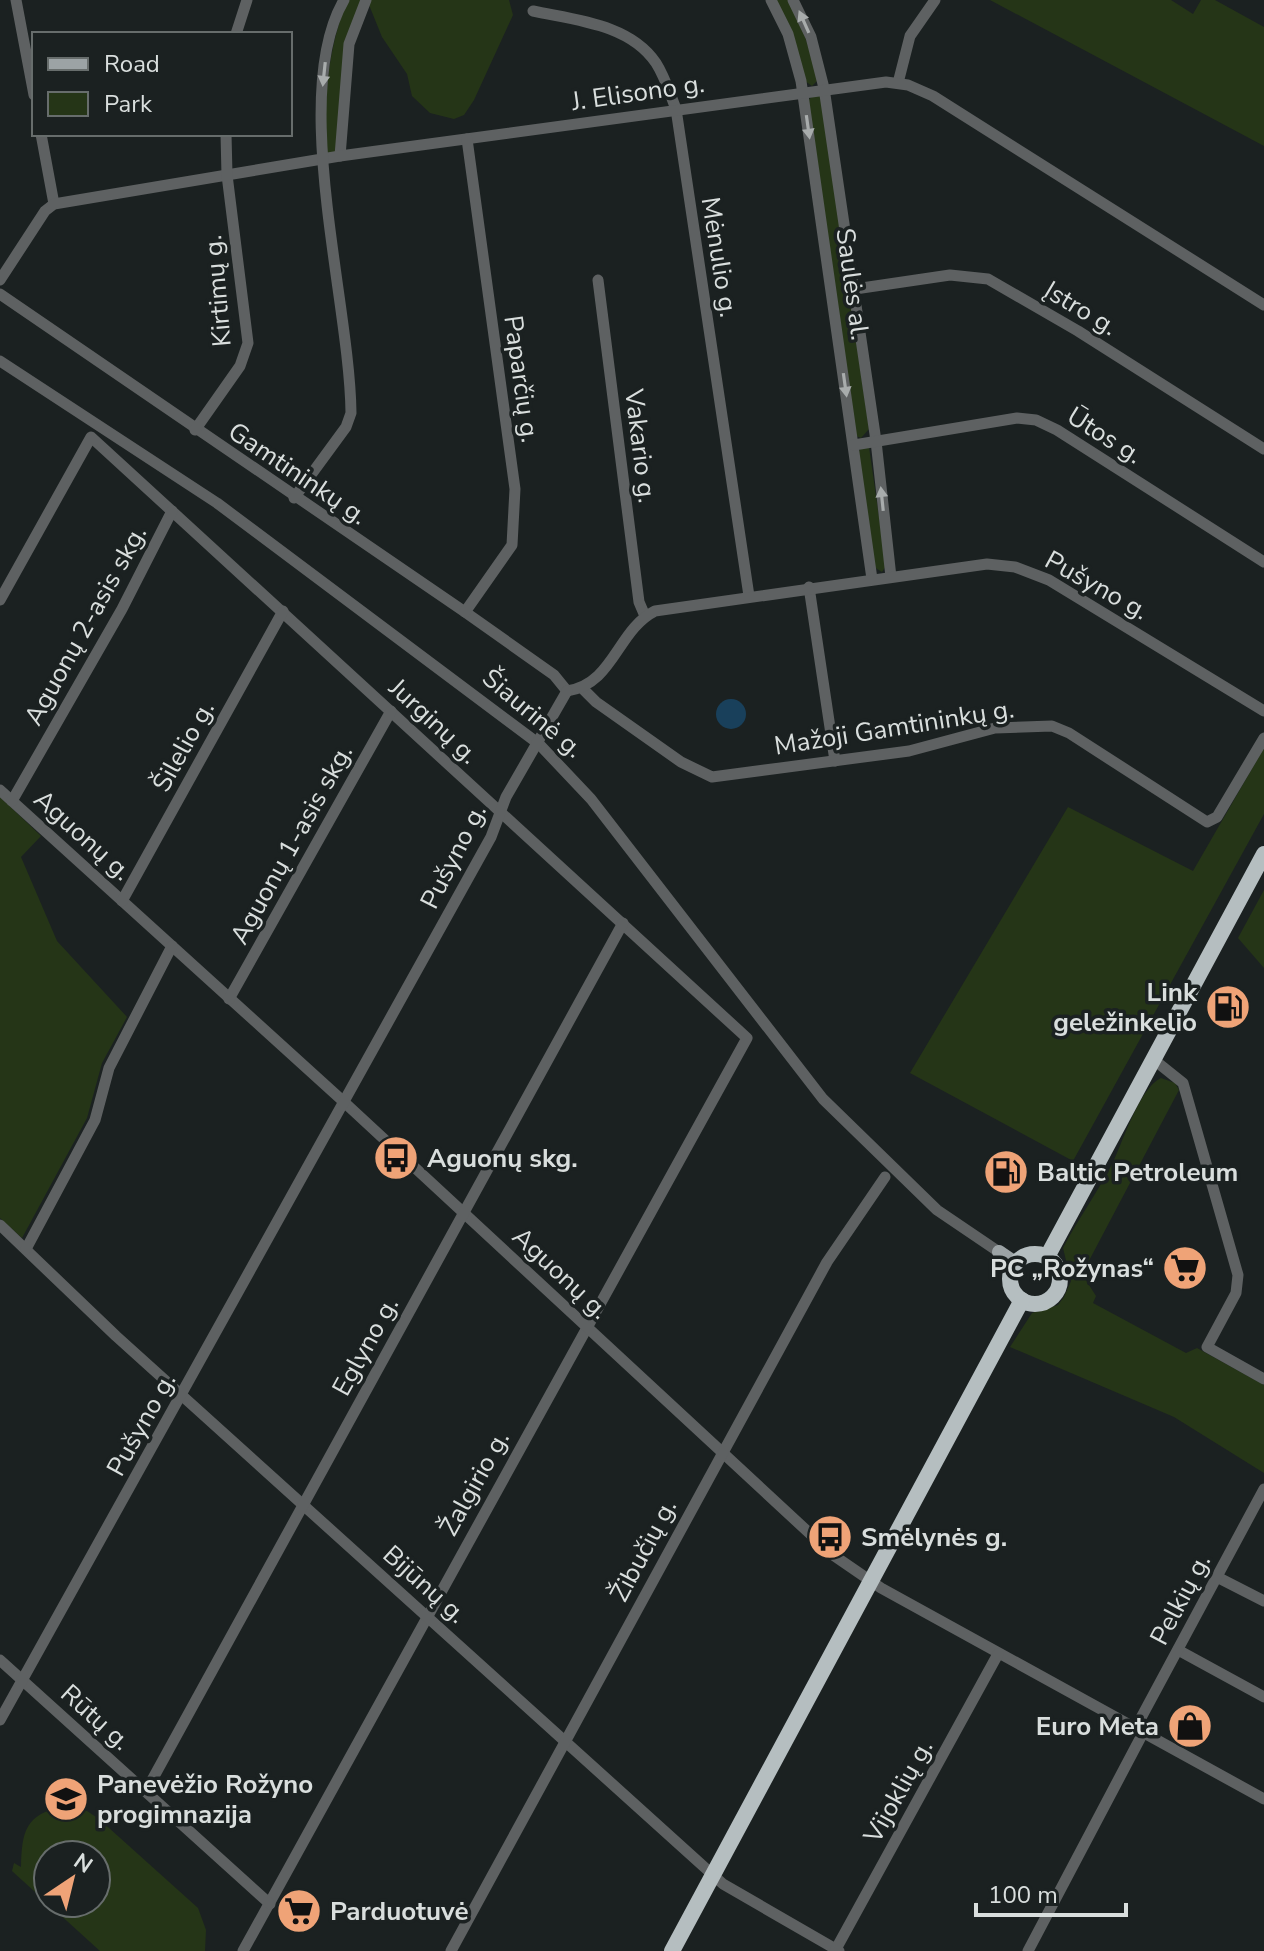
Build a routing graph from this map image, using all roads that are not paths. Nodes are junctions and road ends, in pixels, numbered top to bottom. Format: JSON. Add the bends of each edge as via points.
{"nodes":[{"id":1,"x":16,"y":0,"type":"edge"},
{"id":2,"x":247,"y":0,"type":"edge"},
{"id":3,"x":344,"y":0,"type":"edge"},
{"id":4,"x":366,"y":0,"type":"edge"},
{"id":5,"x":771,"y":0,"type":"edge"},
{"id":6,"x":793,"y":0,"type":"edge"},
{"id":7,"x":935,"y":0,"type":"edge"},
{"id":8,"x":533,"y":11,"type":"dead end"},
{"id":9,"x":237,"y":32,"type":"edge"},
{"id":10,"x":32,"y":83,"type":"edge"},
{"id":11,"x":898,"y":83,"type":"junction"},
{"id":12,"x":824,"y":88,"type":"junction"},
{"id":13,"x":803,"y":91,"type":"junction"},
{"id":14,"x":676,"y":109,"type":"junction"},
{"id":15,"x":41,"y":136,"type":"edge"},
{"id":16,"x":226,"y":136,"type":"edge"},
{"id":17,"x":467,"y":139,"type":"junction"},
{"id":18,"x":340,"y":156,"type":"junction"},
{"id":19,"x":322,"y":159,"type":"junction"},
{"id":20,"x":227,"y":175,"type":"junction"},
{"id":21,"x":54,"y":204,"type":"junction"},
{"id":22,"x":0,"y":280,"type":"edge"},
{"id":23,"x":598,"y":280,"type":"dead end"},
{"id":24,"x":855,"y":289,"type":"junction"},
{"id":25,"x":0,"y":294,"type":"edge"},
{"id":26,"x":1264,"y":305,"type":"edge"},
{"id":27,"x":0,"y":361,"type":"edge"},
{"id":28,"x":195,"y":430,"type":"junction"},
{"id":29,"x":876,"y":441,"type":"junction"},
{"id":30,"x":854,"y":445,"type":"junction"},
{"id":31,"x":1264,"y":449,"type":"edge"},
{"id":32,"x":294,"y":498,"type":"junction"},
{"id":33,"x":172,"y":511,"type":"junction"},
{"id":34,"x":1264,"y":562,"type":"edge"},
{"id":35,"x":891,"y":577,"type":"junction"},
{"id":36,"x":872,"y":579,"type":"junction"},
{"id":37,"x":809,"y":587,"type":"junction"},
{"id":38,"x":749,"y":596,"type":"junction"},
{"id":39,"x":0,"y":600,"type":"edge"},
{"id":40,"x":283,"y":611,"type":"junction"},
{"id":41,"x":465,"y":612,"type":"junction"},
{"id":42,"x":645,"y":616,"type":"junction"},
{"id":43,"x":583,"y":689,"type":"junction"},
{"id":44,"x":567,"y":691,"type":"junction"},
{"id":45,"x":391,"y":711,"type":"junction"},
{"id":46,"x":1264,"y":711,"type":"edge"},
{"id":47,"x":1264,"y":738,"type":"edge"},
{"id":48,"x":539,"y":744,"type":"junction"},
{"id":49,"x":835,"y":761,"type":"junction"},
{"id":50,"x":0,"y":790,"type":"edge"},
{"id":51,"x":12,"y":801,"type":"junction"},
{"id":52,"x":501,"y":813,"type":"junction"},
{"id":53,"x":1264,"y":854,"type":"edge"},
{"id":54,"x":122,"y":901,"type":"junction"},
{"id":55,"x":623,"y":923,"type":"junction"},
{"id":56,"x":172,"y":946,"type":"junction"},
{"id":57,"x":229,"y":999,"type":"junction"},
{"id":58,"x":747,"y":1038,"type":"joint"},
{"id":59,"x":1153,"y":1059,"type":"junction"},
{"id":60,"x":344,"y":1102,"type":"junction"},
{"id":61,"x":885,"y":1177,"type":"dead end"},
{"id":62,"x":465,"y":1213,"type":"junction"},
{"id":63,"x":0,"y":1225,"type":"edge"},
{"id":64,"x":26,"y":1249,"type":"junction"},
{"id":65,"x":999,"y":1252,"type":"joint"},
{"id":66,"x":1047,"y":1257,"type":"junction"},
{"id":67,"x":1015,"y":1263,"type":"junction"},
{"id":68,"x":1022,"y":1300,"type":"junction"},
{"id":69,"x":586,"y":1327,"type":"junction"},
{"id":70,"x":1264,"y":1379,"type":"edge"},
{"id":71,"x":184,"y":1394,"type":"junction"},
{"id":72,"x":722,"y":1451,"type":"junction"},
{"id":73,"x":1264,"y":1489,"type":"edge"},
{"id":74,"x":1261,"y":1503,"type":"edge"},
{"id":75,"x":302,"y":1504,"type":"junction"},
{"id":76,"x":1217,"y":1577,"type":"junction"},
{"id":77,"x":870,"y":1581,"type":"junction"},
{"id":78,"x":1264,"y":1601,"type":"edge"},
{"id":79,"x":426,"y":1614,"type":"junction"},
{"id":80,"x":1178,"y":1650,"type":"junction"},
{"id":81,"x":998,"y":1654,"type":"junction"},
{"id":82,"x":0,"y":1660,"type":"edge"},
{"id":83,"x":21,"y":1680,"type":"junction"},
{"id":84,"x":1264,"y":1697,"type":"edge"},
{"id":85,"x":0,"y":1720,"type":"edge"},
{"id":86,"x":1139,"y":1731,"type":"junction"},
{"id":87,"x":564,"y":1742,"type":"junction"},
{"id":88,"x":146,"y":1791,"type":"junction"},
{"id":89,"x":1264,"y":1799,"type":"edge"},
{"id":90,"x":713,"y":1875,"type":"junction"},
{"id":91,"x":270,"y":1904,"type":"junction"},
{"id":92,"x":838,"y":1950,"type":"edge"},
{"id":93,"x":243,"y":1951,"type":"edge"},
{"id":94,"x":451,"y":1951,"type":"edge"},
{"id":95,"x":672,"y":1951,"type":"edge"},
{"id":96,"x":1028,"y":1951,"type":"edge"}],
"edges":[{"from":1,"to":10,"type":"street"},
{"from":2,"to":9,"type":"street"},
{"from":3,"to":19,"type":"street","one_way":true,"via":[[327,50]]},
{"from":4,"to":18,"type":"street","via":[[349,44]]},
{"from":5,"to":13,"type":"street","name":"Saulės al.","via":[[792,45]]},
{"from":12,"to":6,"type":"street","name":"Saulės al.","one_way":true,"via":[[811,37]]},
{"from":7,"to":11,"type":"street","via":[[910,36]]},
{"from":8,"to":14,"type":"street","name":"Mėnulio g.","via":[[611,29],[633,41],[655,61]]},
{"from":11,"to":12,"type":"street","name":"J. Elisono g."},
{"from":11,"to":26,"type":"street","name":"J. Elisono g.","via":[[933,96]]},
{"from":12,"to":13,"type":"street","name":"J. Elisono g."},
{"from":12,"to":24,"type":"street","name":"Saulės al."},
{"from":13,"to":14,"type":"street","name":"J. Elisono g."},
{"from":13,"to":30,"type":"street","name":"Saulės al.","one_way":true},
{"from":14,"to":17,"type":"street","name":"J. Elisono g."},
{"from":14,"to":38,"type":"street","name":"Mėnulio g."},
{"from":15,"to":21,"type":"street"},
{"from":16,"to":20,"type":"street","name":"Kirtimų g."},
{"from":17,"to":18,"type":"street","name":"J. Elisono g."},
{"from":17,"to":41,"type":"street","name":"Paparčių g.","via":[[515,489],[512,545]]},
{"from":18,"to":19,"type":"street","name":"J. Elisono g."},
{"from":19,"to":20,"type":"street","name":"J. Elisono g."},
{"from":19,"to":32,"type":"street","via":[[351,413]]},
{"from":20,"to":21,"type":"street","name":"J. Elisono g."},
{"from":20,"to":28,"type":"street","name":"Kirtimų g.","via":[[248,343],[240,366]]},
{"from":21,"to":22,"type":"street"},
{"from":23,"to":42,"type":"street","name":"Vakario g.","via":[[639,602]]},
{"from":24,"to":29,"type":"street","name":"Saulės al."},
{"from":24,"to":31,"type":"street","name":"Įstro g.","via":[[950,275],[988,279]]},
{"from":25,"to":28,"type":"street","name":"Gamtininkų g."},
{"from":27,"to":48,"type":"street","name":"Šiaurinė g.","via":[[217,503]]},
{"from":28,"to":32,"type":"street","name":"Gamtininkų g."},
{"from":29,"to":30,"type":"street","name":"Ūtos g."},
{"from":29,"to":34,"type":"street","name":"Ūtos g.","via":[[1017,418],[1036,420]]},
{"from":35,"to":29,"type":"street","name":"Saulės al.","one_way":true},
{"from":30,"to":36,"type":"street","name":"Saulės al."},
{"from":32,"to":41,"type":"street","name":"Gamtininkų g."},
{"from":33,"to":39,"type":"street","name":"Jurginų g.","via":[[91,437]]},
{"from":33,"to":40,"type":"street","name":"Jurginų g."},
{"from":33,"to":51,"type":"street","name":"Aguonų 2-asis skg."},
{"from":35,"to":36,"type":"street","name":"Pušyno g."},
{"from":35,"to":46,"type":"street","name":"Pušyno g.","via":[[987,564],[1032,573],[1086,600]]},
{"from":36,"to":37,"type":"street","name":"Pušyno g."},
{"from":37,"to":38,"type":"street","name":"Pušyno g."},
{"from":37,"to":49,"type":"street"},
{"from":38,"to":42,"type":"street","name":"Pušyno g.","via":[[668,607]]},
{"from":40,"to":45,"type":"street","name":"Jurginų g."},
{"from":40,"to":54,"type":"street","name":"Šilelio g."},
{"from":41,"to":44,"type":"street","name":"Gamtininkų g.","via":[[554,675]]},
{"from":42,"to":43,"type":"street","via":[[606,669]]},
{"from":43,"to":44,"type":"street"},
{"from":43,"to":49,"type":"street","name":"Mažoji Gamtininkų g.","via":[[669,753],[712,777]]},
{"from":44,"to":48,"type":"street","name":"Pušyno g."},
{"from":45,"to":52,"type":"street","name":"Jurginų g."},
{"from":45,"to":57,"type":"street","name":"Aguonų 1-asis skg."},
{"from":47,"to":49,"type":"street","name":"Mažoji Gamtininkų g.","via":[[1217,817],[1207,822],[1052,726],[995,728],[909,751]]},
{"from":48,"to":52,"type":"street","name":"Pušyno g."},
{"from":48,"to":65,"type":"street","name":"Šiaurinė g.","via":[[591,799],[823,1099],[937,1210]]},
{"from":50,"to":51,"type":"street","name":"Aguonų g."},
{"from":51,"to":54,"type":"street","name":"Aguonų g."},
{"from":52,"to":55,"type":"street","name":"Jurginų g."},
{"from":52,"to":60,"type":"street","name":"Pušyno g."},
{"from":53,"to":59,"type":"highway"},
{"from":54,"to":56,"type":"street","name":"Aguonų g."},
{"from":55,"to":58,"type":"street","name":"Jurginų g."},
{"from":55,"to":62,"type":"street","name":"Eglyno g."},
{"from":56,"to":57,"type":"street","name":"Aguonų g."},
{"from":56,"to":64,"type":"street","via":[[109,1068],[95,1120]]},
{"from":57,"to":60,"type":"street","name":"Aguonų g."},
{"from":58,"to":69,"type":"street","name":"Žalgirio g."},
{"from":59,"to":66,"type":"highway"},
{"from":59,"to":70,"type":"street","via":[[1183,1083],[1238,1275],[1236,1293],[1207,1347]]},
{"from":60,"to":62,"type":"street","name":"Aguonų g."},
{"from":60,"to":71,"type":"street","name":"Pušyno g."},
{"from":61,"to":72,"type":"street","name":"Žibučių g.","via":[[827,1262]]},
{"from":62,"to":69,"type":"street","name":"Aguonų g."},
{"from":62,"to":75,"type":"street","name":"Eglyno g."},
{"from":63,"to":64,"type":"street","name":"Bijūnų g."},
{"from":64,"to":71,"type":"street","name":"Bijūnų g."},
{"from":65,"to":67,"type":"main road","name":"Šiaurinė g."},
{"from":66,"to":67,"type":"highway","via":[[1030,1254]]},
{"from":66,"to":68,"type":"highway","via":[[1060,1276],[1055,1293],[1040,1303]]},
{"from":67,"to":68,"type":"highway","via":[[1010,1283]]},
{"from":68,"to":77,"type":"highway"},
{"from":69,"to":72,"type":"street","name":"Aguonų g."},
{"from":69,"to":79,"type":"street","name":"Žalgirio g."},
{"from":71,"to":75,"type":"street","name":"Bijūnų g."},
{"from":71,"to":83,"type":"street","name":"Pušyno g."},
{"from":72,"to":77,"type":"street","name":"Aguonų g.","via":[[833,1555]]},
{"from":72,"to":87,"type":"street","name":"Žibučių g."},
{"from":73,"to":74,"type":"street","name":"Pelkių g."},
{"from":74,"to":76,"type":"street","name":"Pelkių g."},
{"from":75,"to":79,"type":"street","name":"Bijūnų g."},
{"from":75,"to":88,"type":"street","name":"Eglyno g."},
{"from":76,"to":78,"type":"street"},
{"from":76,"to":80,"type":"street","name":"Pelkių g."},
{"from":77,"to":81,"type":"street","name":"Aguonų g."},
{"from":77,"to":90,"type":"highway"},
{"from":79,"to":87,"type":"street","name":"Bijūnų g."},
{"from":79,"to":91,"type":"street","name":"Žalgirio g."},
{"from":80,"to":84,"type":"street"},
{"from":80,"to":86,"type":"street","name":"Pelkių g."},
{"from":81,"to":86,"type":"street","name":"Aguonų g."},
{"from":81,"to":92,"type":"street","name":"Vijoklių g."},
{"from":82,"to":83,"type":"street","name":"Rūtų g."},
{"from":83,"to":85,"type":"street","name":"Pušyno g."},
{"from":83,"to":88,"type":"street","name":"Rūtų g."},
{"from":86,"to":89,"type":"street","name":"Aguonų g."},
{"from":86,"to":96,"type":"street","name":"Pelkių g."},
{"from":87,"to":90,"type":"street","name":"Bijūnų g."},
{"from":87,"to":94,"type":"street","name":"Žibučių g."},
{"from":88,"to":91,"type":"street","name":"Rūtų g."},
{"from":90,"to":92,"type":"street","name":"Bijūnų g."},
{"from":90,"to":95,"type":"highway"},
{"from":91,"to":93,"type":"street","name":"Žalgirio g."}]}
